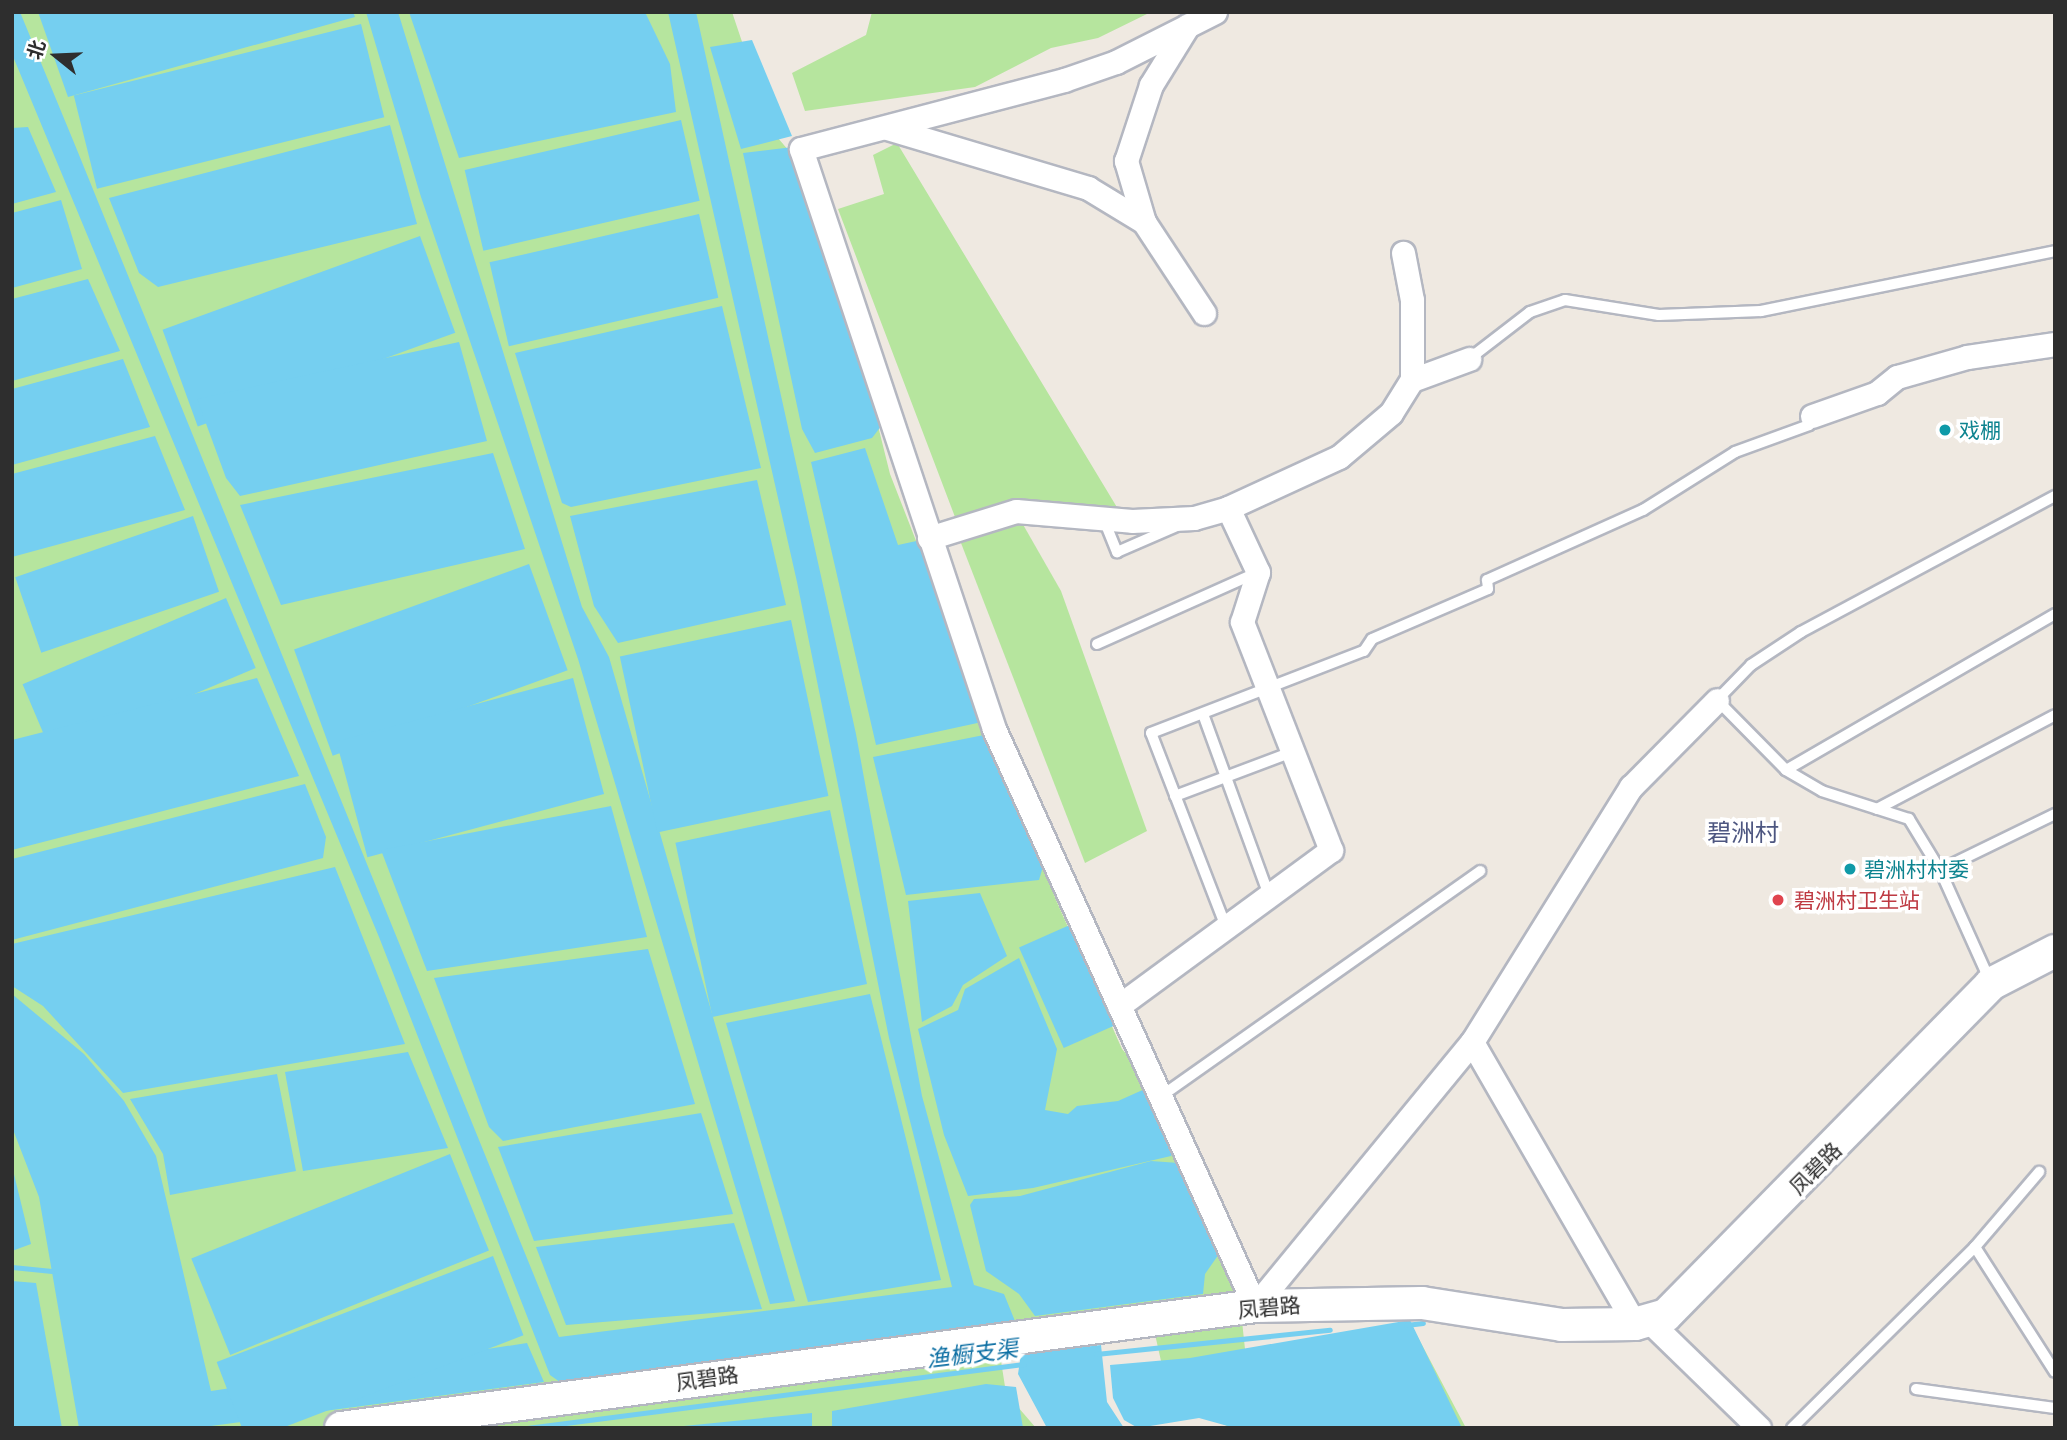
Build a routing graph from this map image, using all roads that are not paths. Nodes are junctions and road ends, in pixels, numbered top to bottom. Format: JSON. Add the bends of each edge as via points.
{"nodes":[{"id":1,"x":1214,"y":12,"type":"edge"},
{"id":2,"x":1188,"y":24,"type":"junction"},
{"id":3,"x":886,"y":128,"type":"junction"},
{"id":4,"x":1144,"y":222,"type":"junction"},
{"id":5,"x":2055,"y":251,"type":"edge"},
{"id":6,"x":1403,"y":253,"type":"dead end"},
{"id":7,"x":1204,"y":313,"type":"dead end"},
{"id":8,"x":2055,"y":344,"type":"edge"},
{"id":9,"x":1469,"y":359,"type":"joint"},
{"id":10,"x":1412,"y":380,"type":"junction"},
{"id":11,"x":1812,"y":416,"type":"joint"},
{"id":12,"x":2055,"y":496,"type":"edge"},
{"id":13,"x":1228,"y":508,"type":"junction"},
{"id":14,"x":1194,"y":518,"type":"junction"},
{"id":15,"x":1104,"y":520,"type":"junction"},
{"id":16,"x":929,"y":538,"type":"junction"},
{"id":17,"x":1258,"y":572,"type":"junction"},
{"id":18,"x":2055,"y":614,"type":"edge"},
{"id":19,"x":1097,"y":643,"type":"dead end"},
{"id":20,"x":1268,"y":690,"type":"junction"},
{"id":21,"x":1717,"y":700,"type":"junction"},
{"id":22,"x":1203,"y":714,"type":"junction"},
{"id":23,"x":2055,"y":715,"type":"edge"},
{"id":24,"x":1292,"y":752,"type":"junction"},
{"id":25,"x":1786,"y":770,"type":"junction"},
{"id":26,"x":1226,"y":777,"type":"junction"},
{"id":27,"x":1175,"y":796,"type":"junction"},
{"id":28,"x":1877,"y":809,"type":"junction"},
{"id":29,"x":2055,"y":814,"type":"edge"},
{"id":30,"x":1940,"y":870,"type":"junction"},
{"id":31,"x":1480,"y":871,"type":"dead end"},
{"id":32,"x":1269,"y":895,"type":"junction"},
{"id":33,"x":1226,"y":927,"type":"junction"},
{"id":34,"x":2055,"y":951,"type":"edge"},
{"id":35,"x":1991,"y":984,"type":"junction"},
{"id":36,"x":1119,"y":1006,"type":"junction"},
{"id":37,"x":1472,"y":1041,"type":"junction"},
{"id":38,"x":1160,"y":1097,"type":"junction"},
{"id":39,"x":2039,"y":1172,"type":"dead end"},
{"id":40,"x":1975,"y":1247,"type":"junction"},
{"id":41,"x":1255,"y":1306,"type":"junction"},
{"id":42,"x":1642,"y":1322,"type":"junction"},
{"id":43,"x":2055,"y":1372,"type":"edge"},
{"id":44,"x":1916,"y":1389,"type":"dead end"},
{"id":45,"x":2055,"y":1408,"type":"edge"},
{"id":46,"x":341,"y":1428,"type":"edge"},
{"id":47,"x":1759,"y":1428,"type":"edge"},
{"id":48,"x":1792,"y":1428,"type":"edge"}],
"edges":[{"from":1,"to":2,"type":"street"},
{"from":2,"to":3,"type":"street","via":[[1116,62]]},
{"from":2,"to":4,"type":"street","via":[[1151,85],[1126,161]]},
{"from":3,"to":4,"type":"street","via":[[1088,188]]},
{"from":3,"to":16,"type":"street","via":[[801,149]]},
{"from":4,"to":7,"type":"street"},
{"from":5,"to":9,"type":"lane","via":[[1761,310],[1659,315],[1565,300],[1530,312]]},
{"from":6,"to":10,"type":"street","via":[[1412,300]]},
{"from":8,"to":11,"type":"street","via":[[1909,374],[1877,393]]},
{"from":9,"to":10,"type":"street"},
{"from":10,"to":13,"type":"street","via":[[1391,413],[1339,457]]},
{"from":11,"to":20,"type":"lane","via":[[1809,425],[1735,453],[1643,510],[1486,580],[1488,589]]},
{"from":12,"to":21,"type":"lane","via":[[1801,632],[1751,665]]},
{"from":13,"to":14,"type":"street"},
{"from":13,"to":17,"type":"street"},
{"from":14,"to":15,"type":"street"},
{"from":14,"to":15,"type":"lane","via":[[1117,552]]},
{"from":15,"to":16,"type":"street","via":[[1016,511]]},
{"from":16,"to":36,"type":"street","via":[[994,729]]},
{"from":17,"to":19,"type":"lane"},
{"from":17,"to":20,"type":"street","via":[[1242,622]]},
{"from":18,"to":25,"type":"lane"},
{"from":20,"to":22,"type":"lane"},
{"from":20,"to":24,"type":"street"},
{"from":21,"to":25,"type":"lane"},
{"from":21,"to":37,"type":"street","via":[[1631,787]]},
{"from":22,"to":26,"type":"lane"},
{"from":22,"to":27,"type":"lane","via":[[1151,733]]},
{"from":23,"to":28,"type":"lane"},
{"from":24,"to":26,"type":"lane"},
{"from":24,"to":32,"type":"street","via":[[1331,850]]},
{"from":25,"to":28,"type":"lane","via":[[1822,790]]},
{"from":26,"to":27,"type":"lane"},
{"from":26,"to":32,"type":"lane"},
{"from":27,"to":33,"type":"lane"},
{"from":28,"to":30,"type":"lane","via":[[1909,819]]},
{"from":29,"to":30,"type":"lane"},
{"from":30,"to":35,"type":"lane"},
{"from":31,"to":38,"type":"lane"},
{"from":32,"to":33,"type":"street"},
{"from":33,"to":36,"type":"street"},
{"from":34,"to":35,"type":"main road","name":"凤碧路"},
{"from":35,"to":42,"type":"main road","name":"凤碧路","via":[[1666,1315]]},
{"from":36,"to":38,"type":"street"},
{"from":37,"to":41,"type":"street"},
{"from":37,"to":42,"type":"street"},
{"from":38,"to":41,"type":"street"},
{"from":39,"to":40,"type":"lane"},
{"from":40,"to":43,"type":"lane"},
{"from":40,"to":48,"type":"lane"},
{"from":41,"to":42,"type":"main road","name":"凤碧路","via":[[1422,1303],[1562,1325]]},
{"from":41,"to":46,"type":"main road","name":"凤碧路"},
{"from":42,"to":47,"type":"street"},
{"from":44,"to":45,"type":"lane"}]}
